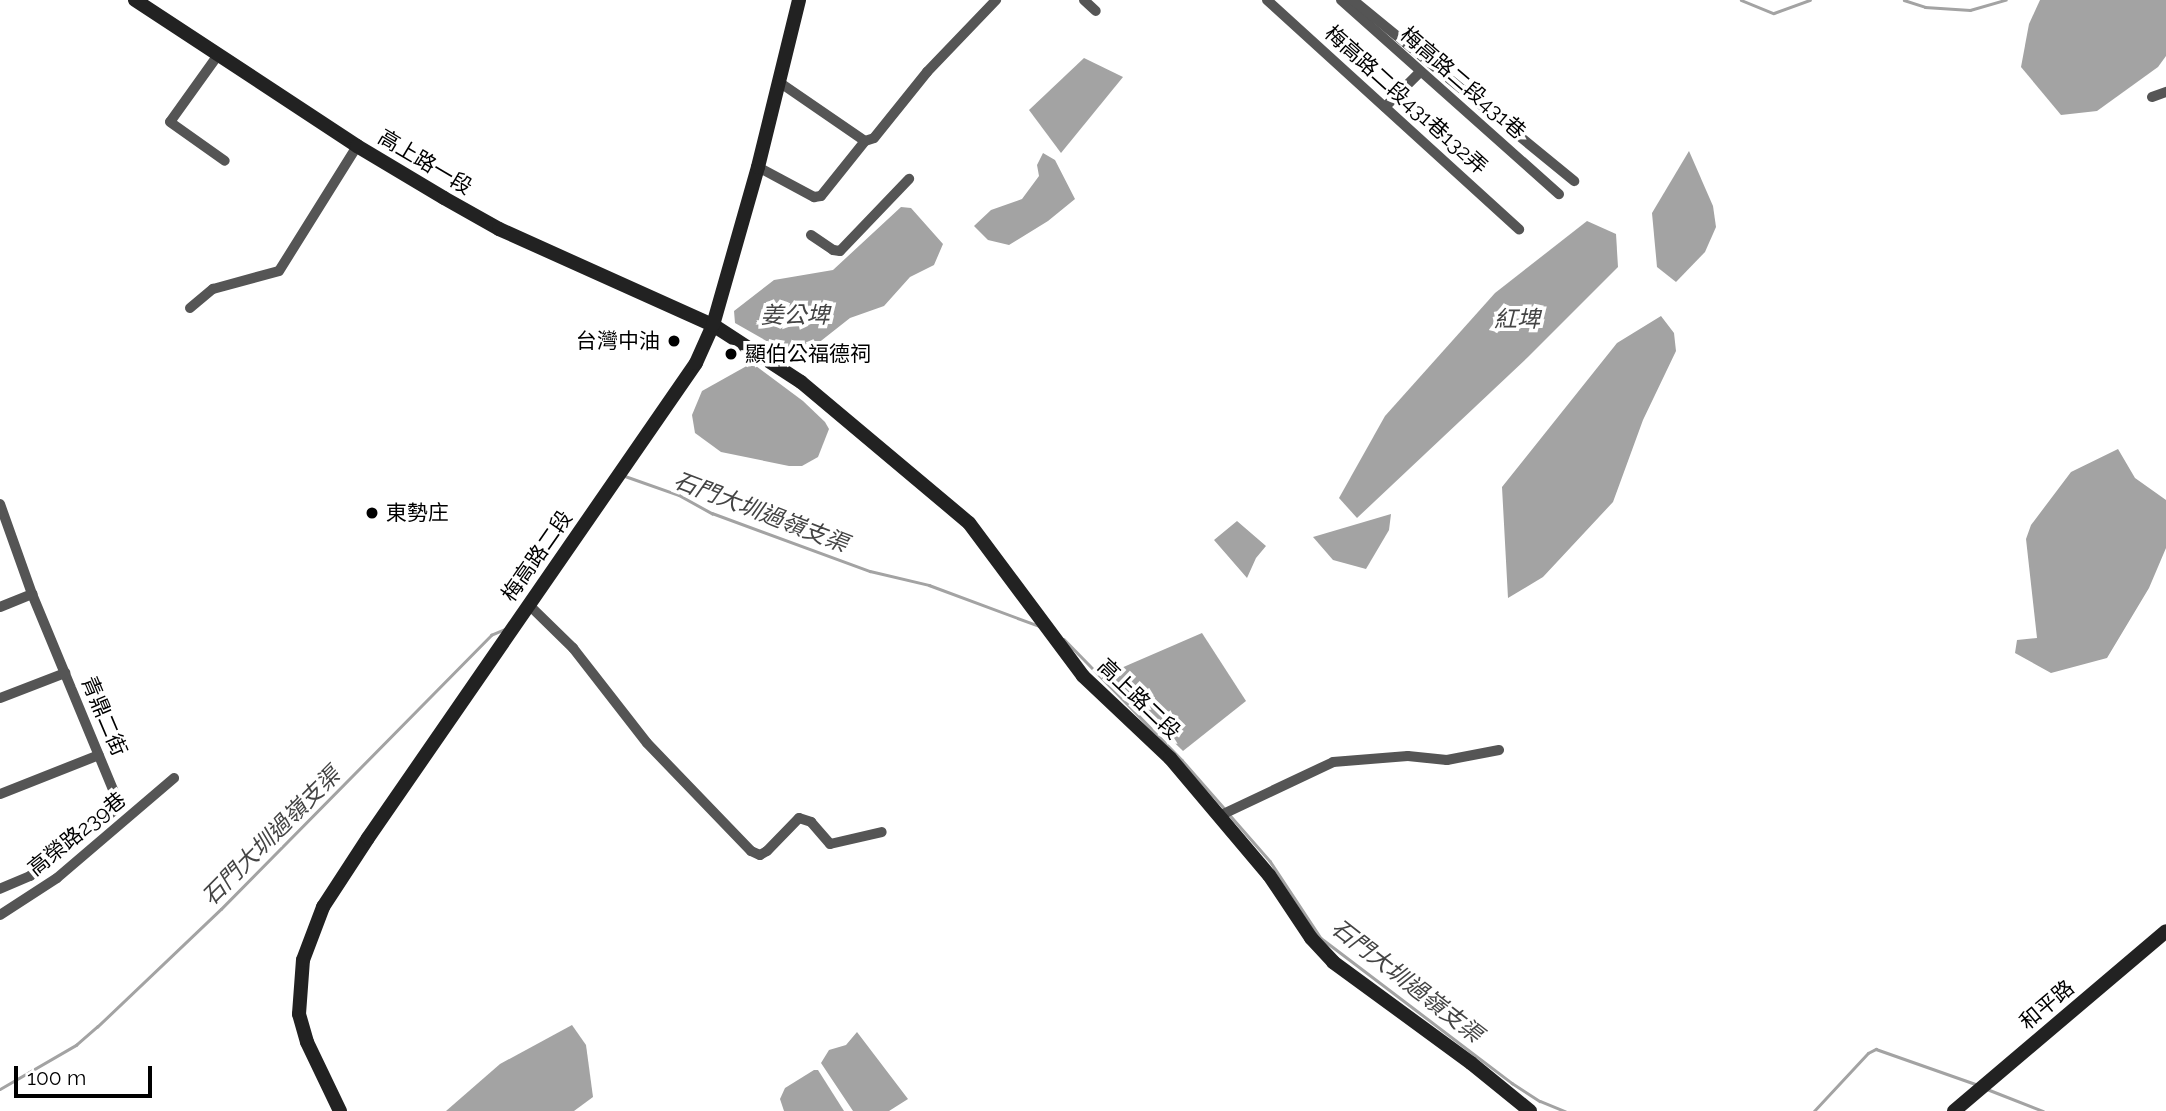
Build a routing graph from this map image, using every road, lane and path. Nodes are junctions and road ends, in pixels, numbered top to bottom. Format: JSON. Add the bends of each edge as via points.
{"nodes":[{"id":1,"x":135,"y":0,"type":"edge"},
{"id":2,"x":799,"y":0,"type":"edge"},
{"id":3,"x":996,"y":0,"type":"edge"},
{"id":4,"x":1084,"y":0,"type":"edge"},
{"id":5,"x":1267,"y":0,"type":"edge"},
{"id":6,"x":1341,"y":0,"type":"edge"},
{"id":7,"x":1353,"y":0,"type":"edge"},
{"id":8,"x":1096,"y":11,"type":"dead end"},
{"id":9,"x":218,"y":55,"type":"junction"},
{"id":10,"x":1420,"y":72,"type":"junction"},
{"id":11,"x":779,"y":82,"type":"junction"},
{"id":12,"x":2166,"y":92,"type":"edge"},
{"id":13,"x":2152,"y":97,"type":"dead end"},
{"id":14,"x":1385,"y":107,"type":"junction"},
{"id":15,"x":865,"y":141,"type":"junction"},
{"id":16,"x":357,"y":146,"type":"junction"},
{"id":17,"x":225,"y":161,"type":"dead end"},
{"id":18,"x":758,"y":167,"type":"junction"},
{"id":19,"x":909,"y":178,"type":"dead end"},
{"id":20,"x":1574,"y":181,"type":"dead end"},
{"id":21,"x":1559,"y":194,"type":"dead end"},
{"id":22,"x":1519,"y":229,"type":"dead end"},
{"id":23,"x":811,"y":235,"type":"dead end"},
{"id":24,"x":190,"y":308,"type":"dead end"},
{"id":25,"x":713,"y":325,"type":"junction"},
{"id":26,"x":0,"y":504,"type":"edge"},
{"id":27,"x":32,"y":594,"type":"junction"},
{"id":28,"x":0,"y":607,"type":"edge"},
{"id":29,"x":532,"y":608,"type":"junction"},
{"id":30,"x":65,"y":673,"type":"junction"},
{"id":31,"x":0,"y":698,"type":"edge"},
{"id":32,"x":1499,"y":750,"type":"dead end"},
{"id":33,"x":99,"y":755,"type":"junction"},
{"id":34,"x":174,"y":778,"type":"dead end"},
{"id":35,"x":0,"y":794,"type":"edge"},
{"id":36,"x":1225,"y":813,"type":"junction"},
{"id":37,"x":882,"y":832,"type":"dead end"},
{"id":38,"x":0,"y":889,"type":"edge"},
{"id":39,"x":0,"y":915,"type":"edge"},
{"id":40,"x":2166,"y":931,"type":"edge"},
{"id":41,"x":340,"y":1111,"type":"edge"},
{"id":42,"x":1530,"y":1111,"type":"edge"},
{"id":43,"x":1954,"y":1111,"type":"edge"}],
"edges":[{"from":1,"to":9,"type":"street","name":"高上路一段"},
{"from":2,"to":11,"type":"street","name":"梅高路二段"},
{"from":3,"to":15,"type":"street","via":[[874,138]]},
{"from":4,"to":8,"type":"street"},
{"from":5,"to":14,"type":"street","name":"梅高路二段431巷132弄"},
{"from":6,"to":10,"type":"street","name":"梅高路二段431巷"},
{"from":7,"to":20,"type":"street","name":"梅高路二段431巷"},
{"from":9,"to":16,"type":"street","name":"高上路一段"},
{"from":9,"to":17,"type":"street","via":[[170,122]]},
{"from":10,"to":14,"type":"street"},
{"from":10,"to":21,"type":"street","name":"梅高路二段431巷"},
{"from":11,"to":15,"type":"street"},
{"from":11,"to":18,"type":"street","name":"梅高路二段"},
{"from":12,"to":13,"type":"street"},
{"from":14,"to":22,"type":"street","name":"梅高路二段431巷132弄"},
{"from":15,"to":18,"type":"street","via":[[821,196],[814,197]]},
{"from":16,"to":24,"type":"street","via":[[279,271],[213,289]]},
{"from":16,"to":25,"type":"street","name":"高上路一段","via":[[499,229]]},
{"from":18,"to":25,"type":"street","name":"梅高路二段"},
{"from":19,"to":23,"type":"street","via":[[840,251]]},
{"from":25,"to":29,"type":"street","name":"梅高路二段","via":[[696,363]]},
{"from":25,"to":36,"type":"street","name":"高上路二段","via":[[801,382],[969,523],[1083,676]]},
{"from":26,"to":27,"type":"street","name":"青鼎二街"},
{"from":27,"to":28,"type":"street"},
{"from":27,"to":30,"type":"street","name":"青鼎二街"},
{"from":29,"to":37,"type":"street","via":[[573,648],[648,743],[751,851],[760,855],[767,851],[799,818],[811,822],[830,844]]},
{"from":29,"to":41,"type":"street","name":"梅高路二段","via":[[516,624],[331,895],[306,950],[299,1014],[307,1042]]},
{"from":30,"to":31,"type":"street"},
{"from":30,"to":33,"type":"street","name":"青鼎二街"},
{"from":32,"to":36,"type":"street","via":[[1447,760],[1408,756],[1334,762]]},
{"from":33,"to":35,"type":"street"},
{"from":33,"to":38,"type":"street","name":"青鼎二街","via":[[120,806],[30,876]]},
{"from":34,"to":39,"type":"street","name":"高榮路239巷","via":[[57,878]]},
{"from":36,"to":42,"type":"street","name":"高上路二段","via":[[1311,938],[1333,962]]},
{"from":40,"to":43,"type":"street","name":"和平路"}]}
